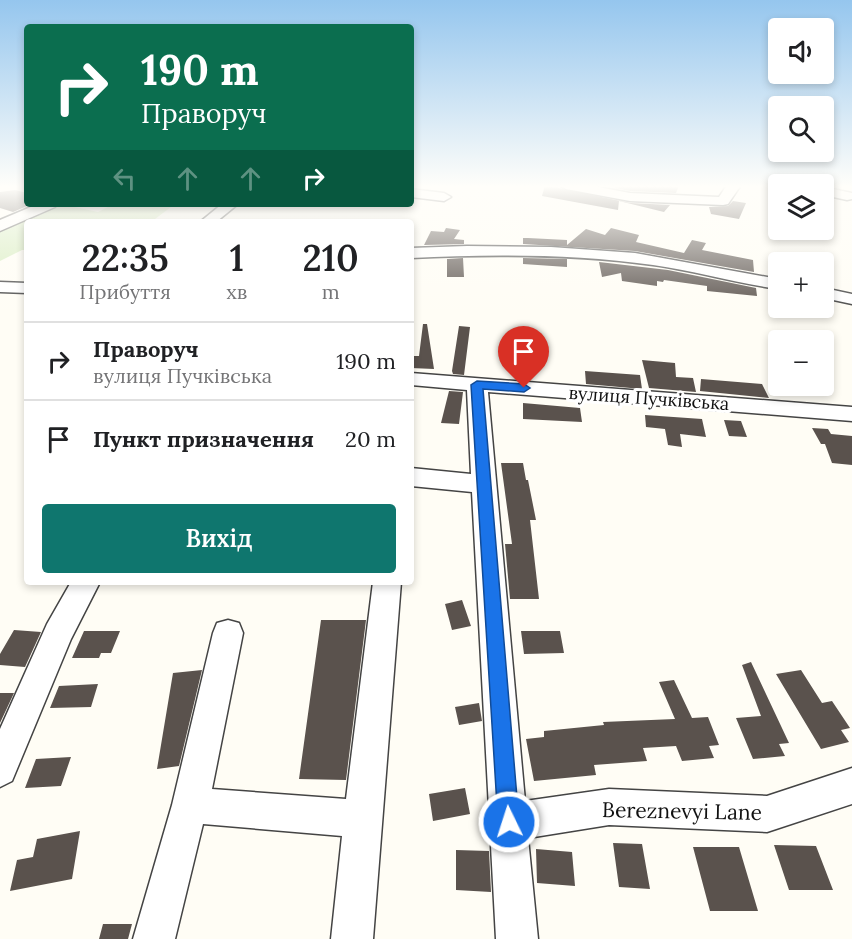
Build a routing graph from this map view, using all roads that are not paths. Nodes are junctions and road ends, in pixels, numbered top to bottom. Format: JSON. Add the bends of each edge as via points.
{"nodes":[{"id":1,"x":414,"y":253,"type":"edge"},
{"id":2,"x":768,"y":283,"type":"edge"},
{"id":3,"x":0,"y":287,"type":"edge"},
{"id":4,"x":24,"y":288,"type":"edge"},
{"id":5,"x":834,"y":295,"type":"edge"},
{"id":6,"x":852,"y":299,"type":"edge"},
{"id":7,"x":414,"y":379,"type":"edge"},
{"id":8,"x":477,"y":385,"type":"junction"},
{"id":9,"x":852,"y":414,"type":"edge"},
{"id":10,"x":414,"y":477,"type":"edge"},
{"id":11,"x":483,"y":484,"type":"junction"},
{"id":12,"x":84,"y":585,"type":"edge"},
{"id":13,"x":387,"y":585,"type":"edge"},
{"id":14,"x":228,"y":633,"type":"dead end"},
{"id":15,"x":0,"y":769,"type":"edge"},
{"id":16,"x":852,"y":786,"type":"edge"},
{"id":17,"x":189,"y":805,"type":"junction"},
{"id":18,"x":362,"y":819,"type":"junction"},
{"id":19,"x":509,"y":822,"type":"junction"},
{"id":20,"x":154,"y":939,"type":"edge"},
{"id":21,"x":352,"y":939,"type":"edge"},
{"id":22,"x":517,"y":939,"type":"edge"}],
"edges":[{"from":1,"to":2,"type":"street","via":[[467,250],[637,258]]},
{"from":3,"to":4,"type":"street"},
{"from":5,"to":6,"type":"street"},
{"from":7,"to":8,"type":"street","name":"вулиця Пучківська"},
{"from":8,"to":9,"type":"street","name":"вулиця Пучківська"},
{"from":8,"to":11,"type":"street"},
{"from":10,"to":11,"type":"street"},
{"from":11,"to":19,"type":"street"},
{"from":12,"to":15,"type":"street","via":[[58,634]]},
{"from":13,"to":18,"type":"street"},
{"from":14,"to":17,"type":"street"},
{"from":16,"to":19,"type":"street","name":"Bereznevyi Lane","via":[[767,814],[609,807]]},
{"from":17,"to":18,"type":"street"},
{"from":17,"to":20,"type":"street"},
{"from":18,"to":21,"type":"street"},
{"from":19,"to":22,"type":"street"}]}
